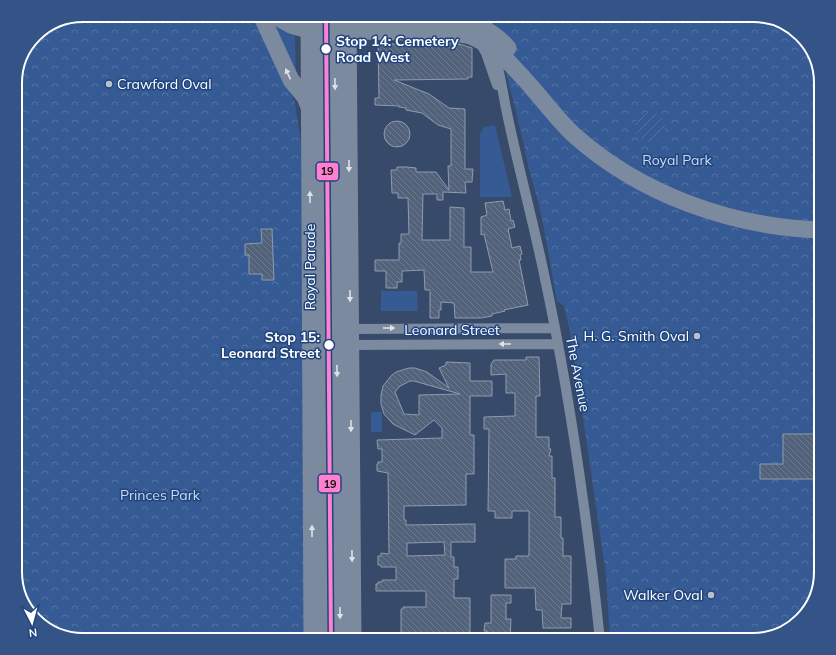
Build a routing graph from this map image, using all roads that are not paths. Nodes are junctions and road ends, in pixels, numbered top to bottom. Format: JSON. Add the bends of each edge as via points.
{"nodes":[{"id":1,"x":264,"y":22,"type":"edge"},
{"id":2,"x":286,"y":22,"type":"edge"},
{"id":3,"x":327,"y":22,"type":"edge"},
{"id":4,"x":470,"y":22,"type":"edge"},
{"id":5,"x":476,"y":22,"type":"edge"},
{"id":6,"x":484,"y":22,"type":"edge"},
{"id":7,"x":449,"y":32,"type":"junction"},
{"id":8,"x":483,"y":35,"type":"junction"},
{"id":9,"x":494,"y":49,"type":"junction"},
{"id":10,"x":531,"y":87,"type":"junction"},
{"id":11,"x":504,"y":94,"type":"junction"},
{"id":12,"x":309,"y":107,"type":"junction"},
{"id":13,"x":508,"y":117,"type":"junction"},
{"id":14,"x":814,"y":229,"type":"edge"},
{"id":15,"x":316,"y":236,"type":"junction"},
{"id":16,"x":529,"y":328,"type":"junction"},
{"id":17,"x":555,"y":328,"type":"junction"},
{"id":18,"x":374,"y":329,"type":"junction"},
{"id":19,"x":333,"y":333,"type":"junction"},
{"id":20,"x":529,"y":344,"type":"junction"},
{"id":21,"x":558,"y":344,"type":"junction"},
{"id":22,"x":374,"y":345,"type":"junction"},
{"id":23,"x":332,"y":502,"type":"junction"},
{"id":24,"x":313,"y":633,"type":"edge"},
{"id":25,"x":326,"y":633,"type":"edge"},
{"id":26,"x":340,"y":633,"type":"edge"},
{"id":27,"x":352,"y":633,"type":"edge"},
{"id":28,"x":599,"y":633,"type":"edge"}],
"edges":[{"from":12,"to":1,"type":"highway","one_way":true,"via":[[291,80]]},
{"from":2,"to":3,"type":"highway","via":[[291,25]]},
{"from":3,"to":7,"type":"highway"},
{"from":3,"to":12,"type":"highway","name":"Royal Parade"},
{"from":3,"to":15,"type":"highway","name":"Royal Parade"},
{"from":3,"to":19,"type":"highway","name":"Royal Parade","one_way":true,"via":[[342,147]]},
{"from":4,"to":7,"type":"highway"},
{"from":5,"to":8,"type":"highway"},
{"from":6,"to":8,"type":"street","name":"The Avenue"},
{"from":7,"to":8,"type":"highway"},
{"from":8,"to":9,"type":"highway"},
{"from":8,"to":10,"type":"highway","via":[[507,48]]},
{"from":8,"to":13,"type":"street","name":"The Avenue","via":[[486,53]]},
{"from":9,"to":10,"type":"highway"},
{"from":9,"to":11,"type":"street","name":"The Avenue"},
{"from":10,"to":11,"type":"street","via":[[520,80],[512,81],[506,86]]},
{"from":10,"to":14,"type":"highway","via":[[562,122],[588,146],[617,168],[646,184],[725,216],[770,226]]},
{"from":11,"to":13,"type":"street","name":"The Avenue"},
{"from":15,"to":12,"type":"highway","name":"Royal Parade","one_way":true},
{"from":13,"to":17,"type":"street","name":"The Avenue"},
{"from":15,"to":19,"type":"highway","name":"Royal Parade"},
{"from":16,"to":17,"type":"street","name":"Leonard Street"},
{"from":18,"to":16,"type":"street","name":"Leonard Street","one_way":true},
{"from":16,"to":20,"type":"street"},
{"from":17,"to":21,"type":"street","name":"The Avenue"},
{"from":18,"to":19,"type":"street","name":"Leonard Street"},
{"from":18,"to":22,"type":"street"},
{"from":19,"to":22,"type":"street","name":"Leonard Street"},
{"from":19,"to":23,"type":"highway","name":"Royal Parade","one_way":true},
{"from":19,"to":23,"type":"highway","name":"Royal Parade","via":[[317,356]]},
{"from":20,"to":21,"type":"street","name":"Leonard Street"},
{"from":20,"to":22,"type":"street","name":"Leonard Street","one_way":true},
{"from":21,"to":28,"type":"street","name":"The Avenue","via":[[587,524]]},
{"from":24,"to":23,"type":"highway","name":"Royal Parade","one_way":true},
{"from":23,"to":25,"type":"highway","name":"Royal Parade"},
{"from":23,"to":26,"type":"highway","name":"Royal Parade","one_way":true},
{"from":23,"to":27,"type":"highway","name":"Royal Parade","one_way":true}]}
